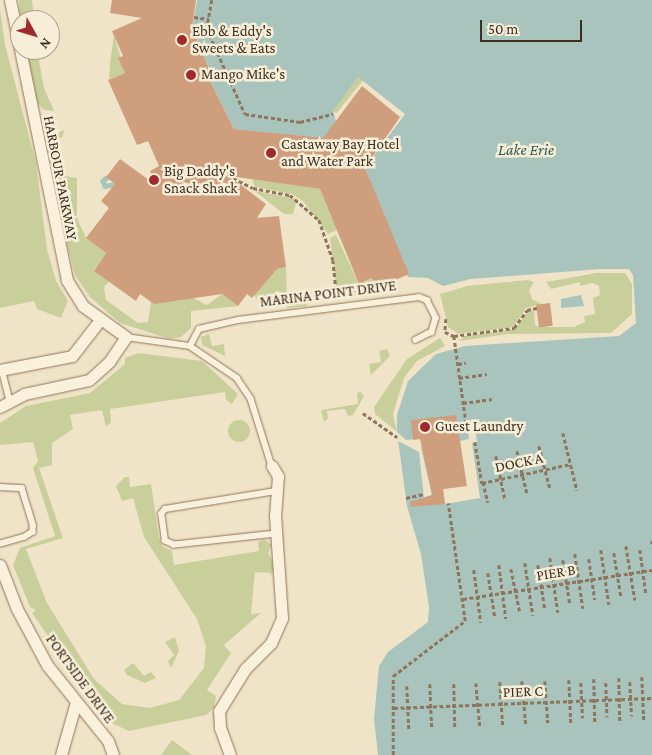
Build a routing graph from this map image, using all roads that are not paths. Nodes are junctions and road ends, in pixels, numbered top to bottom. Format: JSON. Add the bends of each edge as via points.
{"nodes":[{"id":1,"x":10,"y":0,"type":"edge"},
{"id":2,"x":100,"y":320,"type":"junction"},
{"id":3,"x":126,"y":337,"type":"junction"},
{"id":4,"x":416,"y":340,"type":"dead end"},
{"id":5,"x":190,"y":346,"type":"junction"},
{"id":6,"x":1,"y":369,"type":"edge"},
{"id":7,"x":10,"y":400,"type":"junction"},
{"id":8,"x":0,"y":407,"type":"edge"},
{"id":9,"x":272,"y":466,"type":"joint"},
{"id":10,"x":0,"y":487,"type":"edge"},
{"id":11,"x":276,"y":491,"type":"junction"},
{"id":12,"x":276,"y":534,"type":"junction"},
{"id":13,"x":0,"y":544,"type":"edge"},
{"id":14,"x":0,"y":565,"type":"edge"},
{"id":15,"x":76,"y":702,"type":"junction"},
{"id":16,"x":62,"y":755,"type":"edge"},
{"id":17,"x":113,"y":755,"type":"edge"},
{"id":18,"x":230,"y":755,"type":"edge"}],
"edges":[{"from":1,"to":2,"type":"street","name":"HARBOUR PARKWAY","via":[[66,280],[83,306]]},
{"from":2,"to":3,"type":"street","name":"HARBOUR PARKWAY"},
{"from":2,"to":6,"type":"street","via":[[72,356]]},
{"from":3,"to":5,"type":"lane"},
{"from":3,"to":7,"type":"street","via":[[109,362],[89,380]]},
{"from":4,"to":5,"type":"lane","name":"MARINA POINT DRIVE","via":[[432,332],[436,318],[427,300],[419,297],[238,320],[199,329]]},
{"from":5,"to":9,"type":"lane","via":[[237,378],[250,399]]},
{"from":6,"to":7,"type":"lane"},
{"from":7,"to":8,"type":"street"},
{"from":9,"to":11,"type":"street","via":[[278,476]]},
{"from":10,"to":13,"type":"lane","via":[[22,488],[34,526],[33,532],[25,537]]},
{"from":11,"to":12,"type":"street"},
{"from":11,"to":12,"type":"lane","via":[[165,509],[161,514],[165,541],[174,545]]},
{"from":12,"to":18,"type":"street","via":[[282,618],[271,642],[245,669],[219,711],[220,728]]},
{"from":14,"to":15,"type":"street","name":"PORTSIDE DRIVE","via":[[33,641]]},
{"from":15,"to":16,"type":"street"},
{"from":15,"to":17,"type":"street","name":"PORTSIDE DRIVE","via":[[108,741]]}]}
